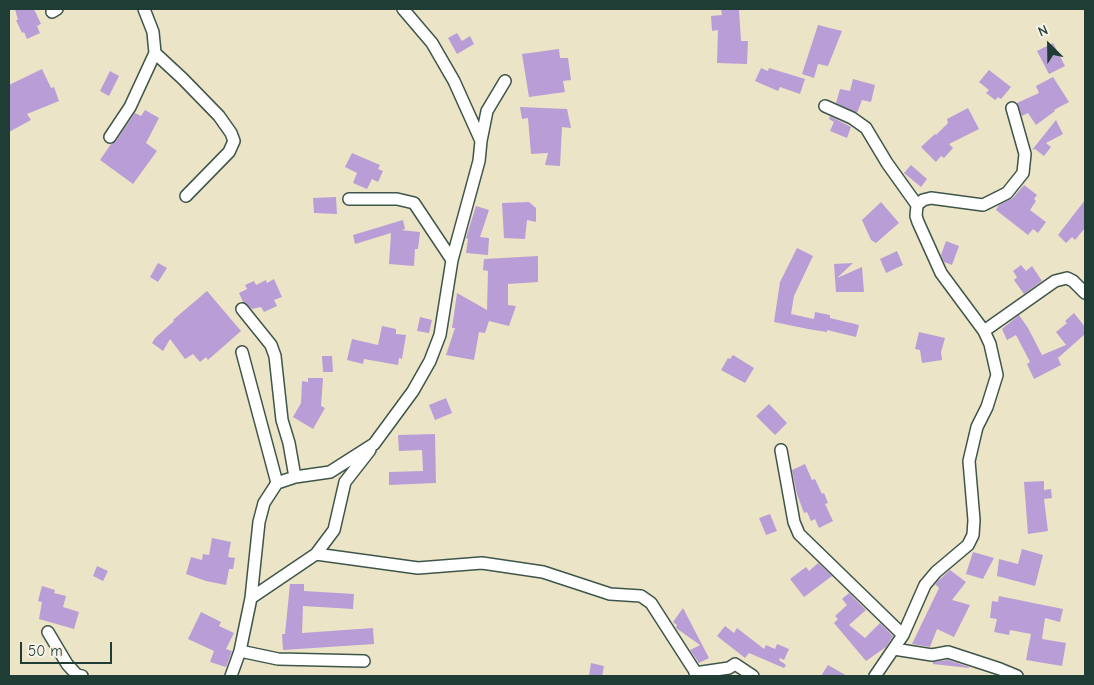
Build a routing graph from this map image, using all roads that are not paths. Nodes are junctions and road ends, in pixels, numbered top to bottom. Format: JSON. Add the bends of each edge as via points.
{"nodes":[{"id":1,"x":144,"y":9,"type":"edge"},
{"id":2,"x":402,"y":9,"type":"edge"},
{"id":3,"x":155,"y":53,"type":"junction"},
{"id":4,"x":505,"y":81,"type":"dead end"},
{"id":5,"x":825,"y":106,"type":"dead end"},
{"id":6,"x":1012,"y":108,"type":"dead end"},
{"id":7,"x":110,"y":137,"type":"dead end"},
{"id":8,"x":481,"y":141,"type":"junction"},
{"id":9,"x":186,"y":196,"type":"dead end"},
{"id":10,"x":349,"y":199,"type":"dead end"},
{"id":11,"x":917,"y":206,"type":"junction"},
{"id":12,"x":452,"y":260,"type":"junction"},
{"id":13,"x":1085,"y":293,"type":"edge"},
{"id":14,"x":242,"y":309,"type":"dead end"},
{"id":15,"x":984,"y":332,"type":"junction"},
{"id":16,"x":242,"y":352,"type":"dead end"},
{"id":17,"x":374,"y":444,"type":"junction"},
{"id":18,"x":782,"y":450,"type":"dead end"},
{"id":19,"x":295,"y":478,"type":"junction"},
{"id":20,"x":277,"y":483,"type":"junction"},
{"id":21,"x":316,"y":554,"type":"junction"},
{"id":22,"x":251,"y":598,"type":"junction"},
{"id":23,"x":48,"y":632,"type":"dead end"},
{"id":24,"x":903,"y":634,"type":"junction"},
{"id":25,"x":894,"y":649,"type":"junction"},
{"id":26,"x":240,"y":651,"type":"junction"},
{"id":27,"x":364,"y":662,"type":"dead end"},
{"id":28,"x":696,"y":675,"type":"edge"},
{"id":29,"x":82,"y":676,"type":"edge"},
{"id":30,"x":231,"y":676,"type":"edge"},
{"id":31,"x":754,"y":676,"type":"edge"},
{"id":32,"x":875,"y":676,"type":"edge"},
{"id":33,"x":1017,"y":676,"type":"edge"}],
"edges":[{"from":1,"to":3,"type":"street"},
{"from":2,"to":8,"type":"street","via":[[432,43],[454,81]]},
{"from":3,"to":7,"type":"street","via":[[130,107]]},
{"from":3,"to":9,"type":"street","via":[[219,116],[234,141],[229,152]]},
{"from":4,"to":8,"type":"street","via":[[488,111]]},
{"from":5,"to":11,"type":"street","via":[[866,128]]},
{"from":6,"to":11,"type":"street","via":[[1025,154],[1023,173],[1007,193],[983,205],[931,198]]},
{"from":8,"to":12,"type":"street","via":[[479,161]]},
{"from":10,"to":12,"type":"street","via":[[397,199],[414,203]]},
{"from":11,"to":15,"type":"street","via":[[918,222],[941,273]]},
{"from":12,"to":17,"type":"street","via":[[440,335],[430,361],[413,391]]},
{"from":13,"to":15,"type":"street","via":[[1073,280],[1055,281]]},
{"from":14,"to":19,"type":"street","via":[[275,356],[282,420]]},
{"from":15,"to":24,"type":"street","via":[[997,375],[977,427],[969,461],[973,535],[968,545],[925,585]]},
{"from":16,"to":20,"type":"street"},
{"from":17,"to":19,"type":"street","via":[[330,472]]},
{"from":17,"to":21,"type":"street","via":[[345,482],[334,530]]},
{"from":18,"to":24,"type":"street","via":[[794,522],[799,534]]},
{"from":19,"to":20,"type":"street"},
{"from":20,"to":22,"type":"street","via":[[264,503],[259,522]]},
{"from":21,"to":22,"type":"street"},
{"from":21,"to":28,"type":"street","via":[[418,568],[482,563],[543,572],[610,594],[641,596],[652,603]]},
{"from":22,"to":26,"type":"street"},
{"from":23,"to":29,"type":"street","via":[[67,664]]},
{"from":24,"to":25,"type":"street"},
{"from":25,"to":32,"type":"street"},
{"from":25,"to":33,"type":"street","via":[[932,655],[948,652]]},
{"from":26,"to":27,"type":"street","via":[[278,659]]},
{"from":26,"to":30,"type":"street"},
{"from":28,"to":31,"type":"street","via":[[735,664]]}]}
